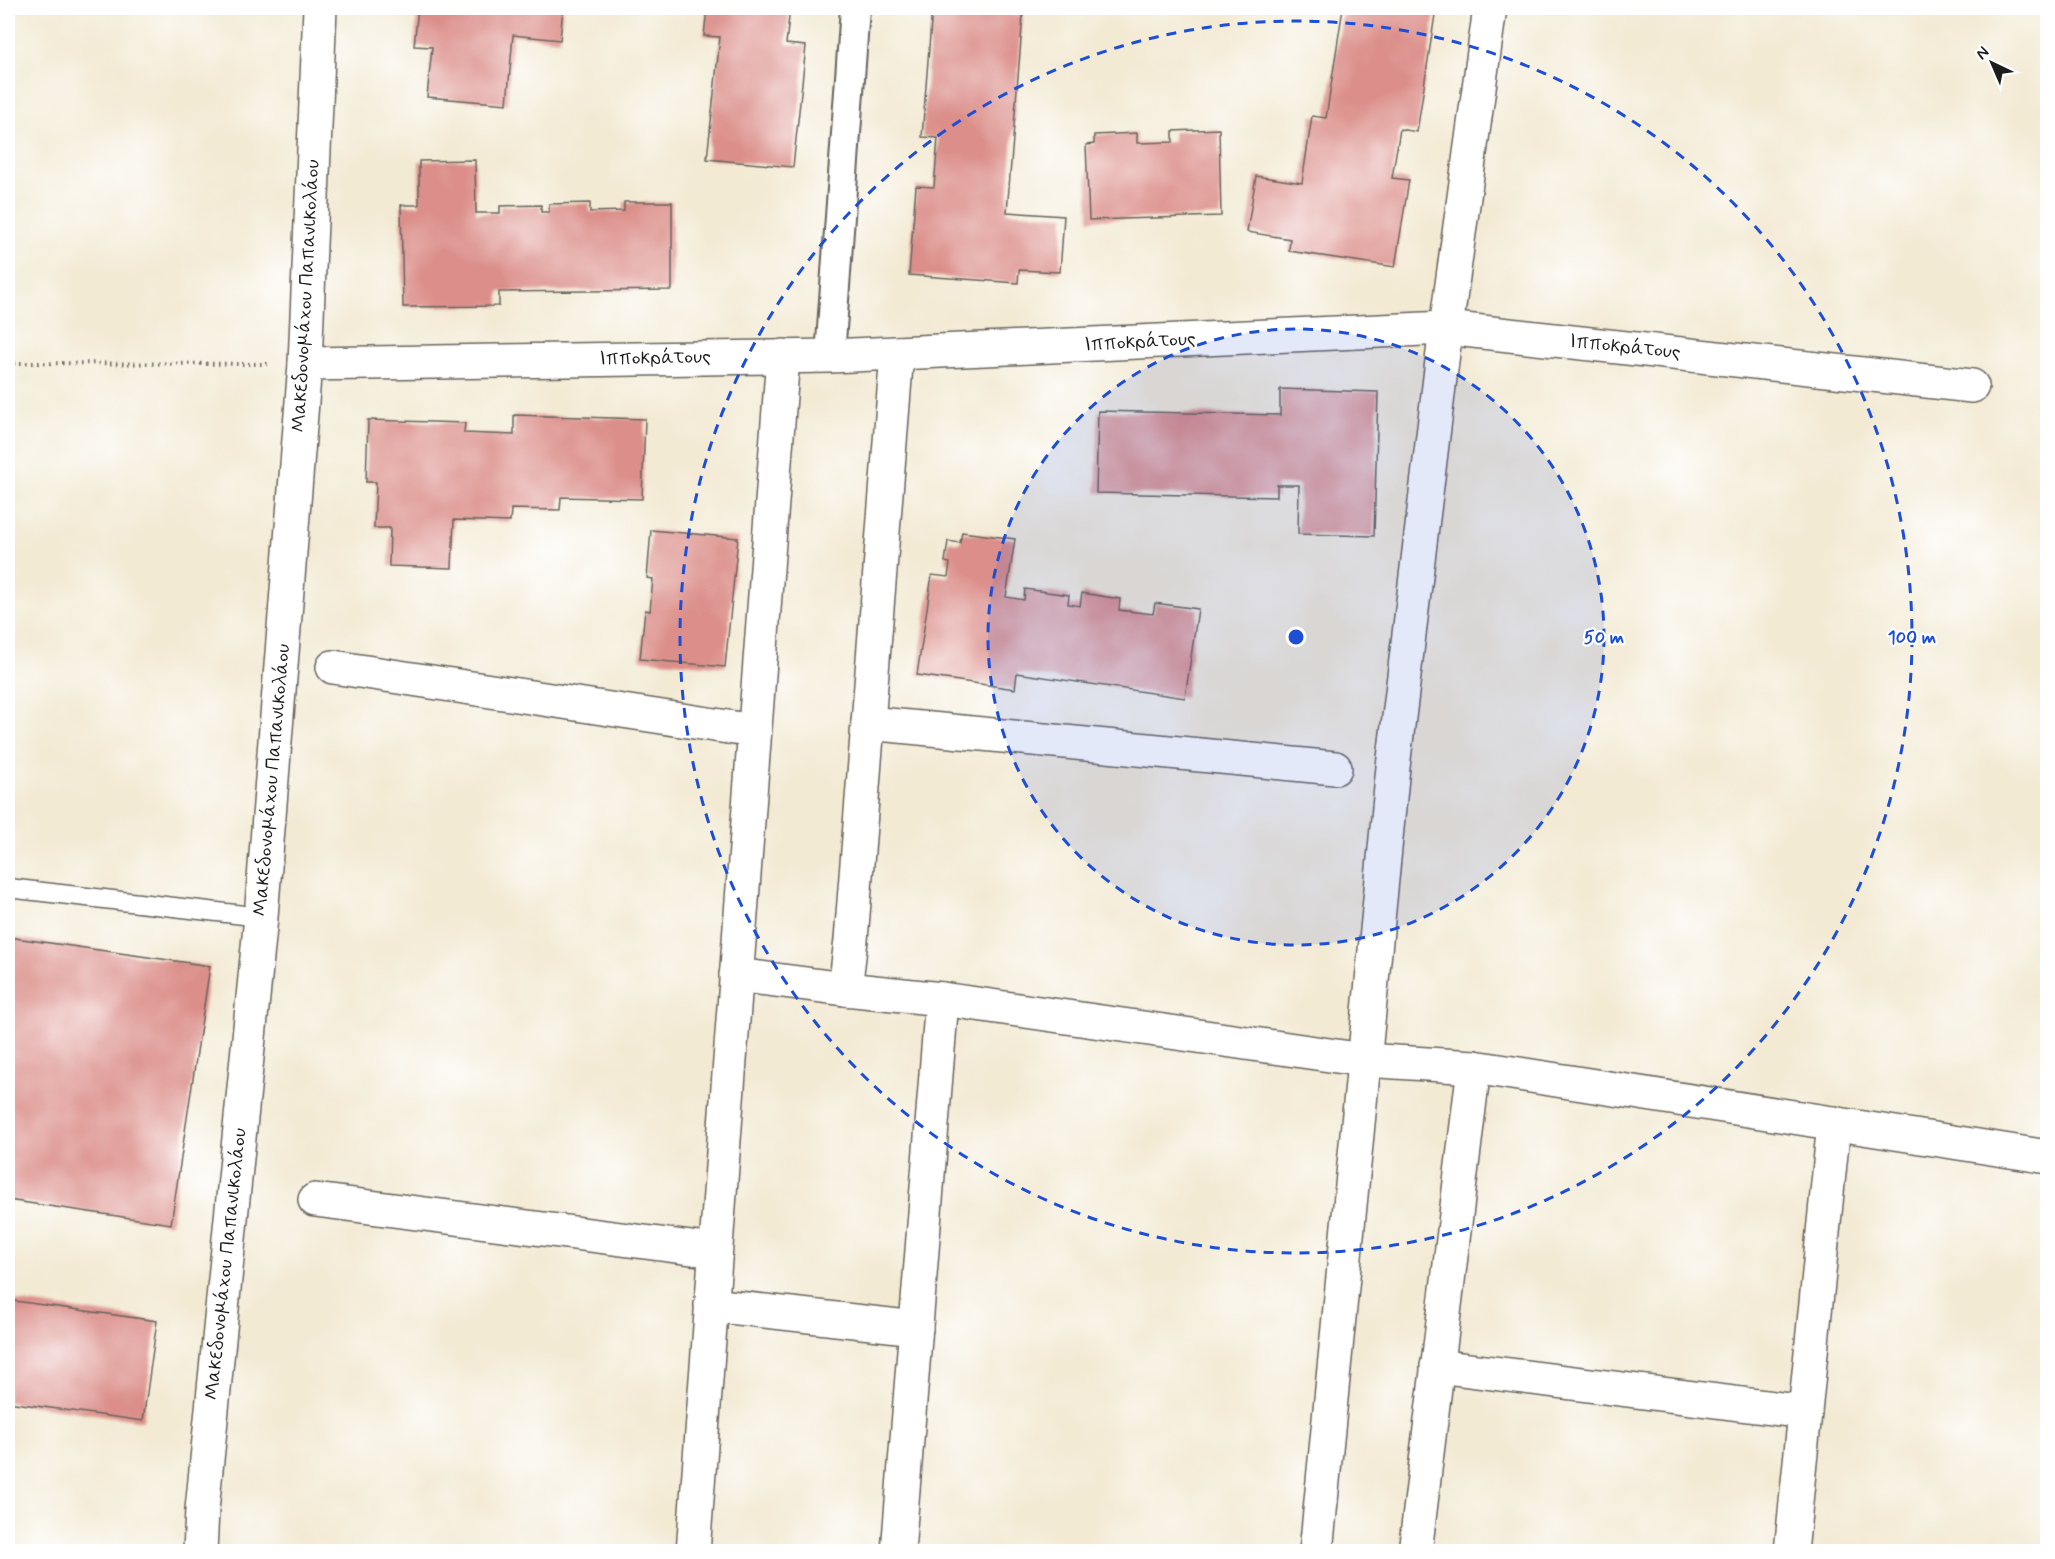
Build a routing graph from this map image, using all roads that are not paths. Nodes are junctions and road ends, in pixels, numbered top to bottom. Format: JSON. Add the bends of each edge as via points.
{"nodes":[{"id":1,"x":320,"y":8,"type":"edge"},
{"id":2,"x":855,"y":8,"type":"edge"},
{"id":3,"x":1490,"y":8,"type":"edge"},
{"id":4,"x":1446,"y":328,"type":"junction"},
{"id":5,"x":897,"y":353,"type":"junction"},
{"id":6,"x":783,"y":356,"type":"junction"},
{"id":7,"x":830,"y":356,"type":"junction"},
{"id":8,"x":305,"y":364,"type":"junction"},
{"id":9,"x":1972,"y":386,"type":"dead end"},
{"id":10,"x":333,"y":667,"type":"dead end"},
{"id":11,"x":868,"y":723,"type":"junction"},
{"id":12,"x":754,"y":731,"type":"junction"},
{"id":13,"x":1335,"y":768,"type":"dead end"},
{"id":14,"x":8,"y":888,"type":"edge"},
{"id":15,"x":261,"y":917,"type":"junction"},
{"id":16,"x":736,"y":975,"type":"junction"},
{"id":17,"x":845,"y":989,"type":"junction"},
{"id":18,"x":942,"y":999,"type":"junction"},
{"id":19,"x":1364,"y":1060,"type":"junction"},
{"id":20,"x":1474,"y":1067,"type":"junction"},
{"id":21,"x":1834,"y":1123,"type":"junction"},
{"id":22,"x":2048,"y":1157,"type":"edge"},
{"id":23,"x":315,"y":1200,"type":"dead end"},
{"id":24,"x":715,"y":1251,"type":"junction"},
{"id":25,"x":711,"y":1305,"type":"junction"},
{"id":26,"x":916,"y":1328,"type":"junction"},
{"id":27,"x":1437,"y":1366,"type":"junction"},
{"id":28,"x":1805,"y":1412,"type":"junction"},
{"id":29,"x":200,"y":1551,"type":"edge"},
{"id":30,"x":693,"y":1551,"type":"edge"},
{"id":31,"x":898,"y":1551,"type":"edge"},
{"id":32,"x":1316,"y":1551,"type":"edge"},
{"id":33,"x":1415,"y":1551,"type":"edge"},
{"id":34,"x":1791,"y":1551,"type":"edge"}],
"edges":[{"from":1,"to":8,"type":"street","name":"Μακεδονομάχου Παπανικολάου"},
{"from":2,"to":7,"type":"street"},
{"from":3,"to":4,"type":"street"},
{"from":4,"to":5,"type":"street","name":"Ιπποκράτους"},
{"from":4,"to":9,"type":"street","name":"Ιπποκράτους"},
{"from":4,"to":19,"type":"street","via":[[1393,767]]},
{"from":5,"to":7,"type":"street","name":"Ιπποκράτους"},
{"from":5,"to":11,"type":"street"},
{"from":6,"to":7,"type":"street","name":"Ιπποκράτους"},
{"from":6,"to":8,"type":"street","name":"Ιπποκράτους"},
{"from":6,"to":12,"type":"street"},
{"from":8,"to":15,"type":"street","name":"Μακεδονομάχου Παπανικολάου"},
{"from":10,"to":12,"type":"street"},
{"from":11,"to":13,"type":"street"},
{"from":11,"to":17,"type":"street"},
{"from":12,"to":16,"type":"street"},
{"from":14,"to":15,"type":"lane"},
{"from":15,"to":29,"type":"street","name":"Μακεδονομάχου Παπανικολάου"},
{"from":16,"to":17,"type":"street"},
{"from":16,"to":24,"type":"street"},
{"from":17,"to":18,"type":"street"},
{"from":18,"to":19,"type":"street"},
{"from":18,"to":26,"type":"street"},
{"from":19,"to":20,"type":"street"},
{"from":19,"to":32,"type":"street"},
{"from":20,"to":21,"type":"street"},
{"from":20,"to":27,"type":"street"},
{"from":21,"to":22,"type":"street"},
{"from":21,"to":28,"type":"street"},
{"from":23,"to":24,"type":"street"},
{"from":24,"to":25,"type":"street"},
{"from":25,"to":26,"type":"street"},
{"from":25,"to":30,"type":"street"},
{"from":26,"to":31,"type":"street"},
{"from":27,"to":28,"type":"street"},
{"from":27,"to":33,"type":"street"},
{"from":28,"to":34,"type":"street"}]}
